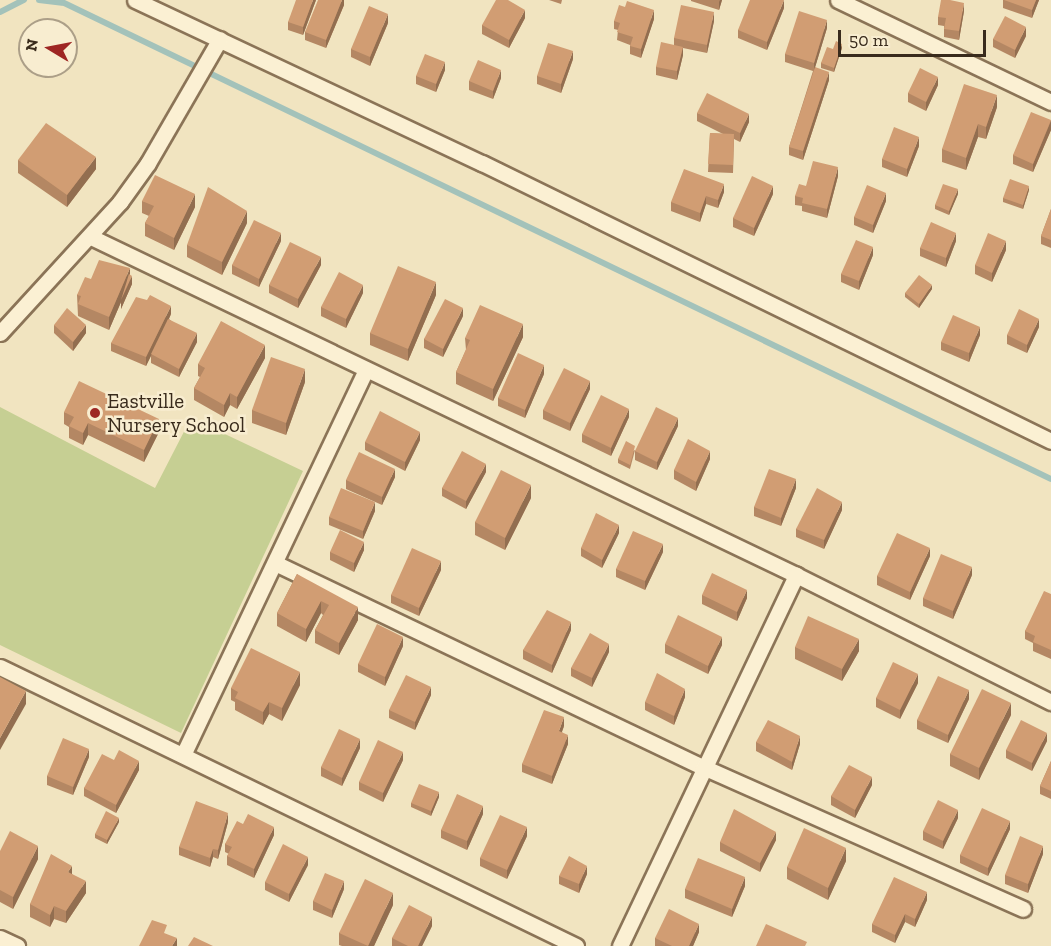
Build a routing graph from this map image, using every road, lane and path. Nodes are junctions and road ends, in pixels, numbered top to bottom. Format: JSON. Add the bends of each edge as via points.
{"nodes":[{"id":1,"x":135,"y":0,"type":"edge"},
{"id":2,"x":838,"y":0,"type":"edge"},
{"id":3,"x":217,"y":45,"type":"junction"},
{"id":4,"x":1051,"y":102,"type":"edge"},
{"id":5,"x":91,"y":237,"type":"junction"},
{"id":6,"x":0,"y":333,"type":"edge"},
{"id":7,"x":366,"y":370,"type":"junction"},
{"id":8,"x":1051,"y":441,"type":"edge"},
{"id":9,"x":277,"y":564,"type":"junction"},
{"id":10,"x":796,"y":575,"type":"junction"},
{"id":11,"x":0,"y":667,"type":"edge"},
{"id":12,"x":1051,"y":702,"type":"edge"},
{"id":13,"x":183,"y":755,"type":"junction"},
{"id":14,"x":703,"y":767,"type":"junction"},
{"id":15,"x":1023,"y":909,"type":"dead end"},
{"id":16,"x":0,"y":938,"type":"edge"},
{"id":17,"x":16,"y":946,"type":"edge"},
{"id":18,"x":576,"y":946,"type":"edge"},
{"id":19,"x":620,"y":946,"type":"edge"}],
"edges":[{"from":1,"to":3,"type":"street"},
{"from":2,"to":4,"type":"street"},
{"from":3,"to":5,"type":"street","via":[[148,163]]},
{"from":3,"to":8,"type":"street"},
{"from":5,"to":6,"type":"street"},
{"from":5,"to":7,"type":"street"},
{"from":7,"to":9,"type":"street"},
{"from":7,"to":10,"type":"street"},
{"from":9,"to":13,"type":"street"},
{"from":9,"to":14,"type":"street"},
{"from":10,"to":12,"type":"street"},
{"from":10,"to":14,"type":"street"},
{"from":11,"to":13,"type":"street"},
{"from":13,"to":18,"type":"street"},
{"from":14,"to":15,"type":"street"},
{"from":14,"to":19,"type":"street"},
{"from":16,"to":17,"type":"street"}]}
